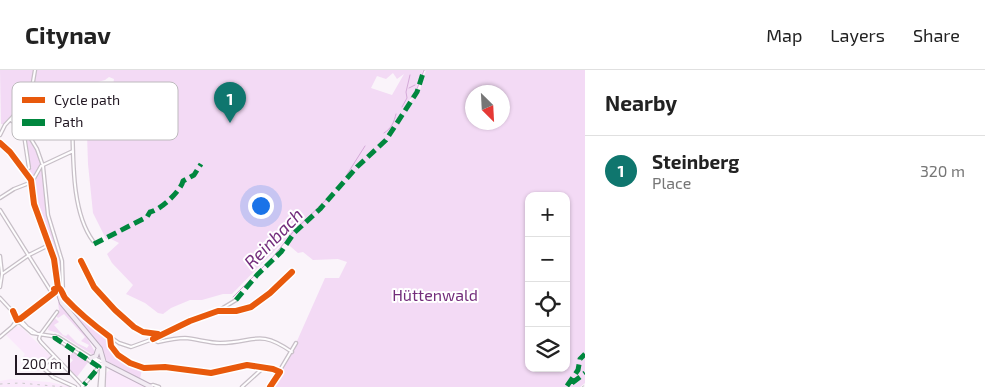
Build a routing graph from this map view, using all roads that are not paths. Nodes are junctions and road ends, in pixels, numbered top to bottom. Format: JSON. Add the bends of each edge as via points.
{"nodes":[{"id":1,"x":11,"y":120,"type":"edge"},
{"id":2,"x":0,"y":135,"type":"edge"},
{"id":3,"x":25,"y":140,"type":"edge"},
{"id":4,"x":31,"y":140,"type":"edge"},
{"id":5,"x":73,"y":140,"type":"edge"},
{"id":6,"x":0,"y":143,"type":"edge"},
{"id":7,"x":74,"y":150,"type":"junction"},
{"id":8,"x":43,"y":166,"type":"junction"},
{"id":9,"x":29,"y":168,"type":"dead end"},
{"id":10,"x":31,"y":183,"type":"junction"},
{"id":11,"x":0,"y":198,"type":"edge"},
{"id":12,"x":0,"y":210,"type":"edge"},
{"id":13,"x":93,"y":241,"type":"dead end"},
{"id":14,"x":49,"y":245,"type":"junction"},
{"id":15,"x":29,"y":255,"type":"junction"},
{"id":16,"x":0,"y":256,"type":"edge"},
{"id":17,"x":81,"y":261,"type":"dead end"},
{"id":18,"x":292,"y":272,"type":"dead end"},
{"id":19,"x":2,"y":274,"type":"junction"},
{"id":20,"x":0,"y":287,"type":"edge"},
{"id":21,"x":0,"y":298,"type":"edge"},
{"id":22,"x":63,"y":298,"type":"junction"},
{"id":23,"x":236,"y":300,"type":"dead end"},
{"id":24,"x":218,"y":311,"type":"junction"},
{"id":25,"x":57,"y":312,"type":"dead end"},
{"id":26,"x":19,"y":320,"type":"junction"},
{"id":27,"x":45,"y":328,"type":"junction"},
{"id":28,"x":48,"y":334,"type":"junction"},
{"id":29,"x":40,"y":335,"type":"junction"},
{"id":30,"x":55,"y":336,"type":"junction"},
{"id":31,"x":159,"y":336,"type":"junction"},
{"id":32,"x":0,"y":337,"type":"edge"},
{"id":33,"x":110,"y":337,"type":"junction"},
{"id":34,"x":153,"y":339,"type":"junction"},
{"id":35,"x":296,"y":343,"type":"dead end"},
{"id":36,"x":98,"y":348,"type":"junction"},
{"id":37,"x":292,"y":352,"type":"junction"},
{"id":38,"x":54,"y":356,"type":"junction"},
{"id":39,"x":91,"y":358,"type":"junction"},
{"id":40,"x":102,"y":364,"type":"junction"},
{"id":41,"x":263,"y":368,"type":"junction"},
{"id":42,"x":280,"y":372,"type":"junction"},
{"id":43,"x":83,"y":386,"type":"edge"},
{"id":44,"x":75,"y":387,"type":"edge"},
{"id":45,"x":101,"y":387,"type":"edge"},
{"id":46,"x":151,"y":387,"type":"edge"},
{"id":47,"x":159,"y":387,"type":"edge"},
{"id":48,"x":242,"y":387,"type":"edge"},
{"id":49,"x":270,"y":387,"type":"edge"}],
"edges":[{"from":1,"to":2,"type":"street"},
{"from":3,"to":9,"type":"street"},
{"from":4,"to":8,"type":"street"},
{"from":5,"to":7,"type":"street"},
{"from":6,"to":10,"type":"main road","via":[[28,175]]},
{"from":7,"to":8,"type":"street"},
{"from":7,"to":13,"type":"street","via":[[78,202]]},
{"from":8,"to":10,"type":"street"},
{"from":8,"to":22,"type":"street","via":[[48,215],[62,261]]},
{"from":10,"to":11,"type":"street"},
{"from":10,"to":14,"type":"main road","via":[[34,204]]},
{"from":12,"to":15,"type":"street"},
{"from":14,"to":15,"type":"street"},
{"from":14,"to":22,"type":"main road","via":[[58,291]]},
{"from":15,"to":19,"type":"street"},
{"from":15,"to":26,"type":"street","via":[[52,292]]},
{"from":16,"to":19,"type":"street"},
{"from":17,"to":31,"type":"street","via":[[94,287],[115,310],[134,328]]},
{"from":18,"to":24,"type":"street","via":[[256,304],[239,310]]},
{"from":19,"to":20,"type":"street"},
{"from":21,"to":26,"type":"street"},
{"from":22,"to":33,"type":"street"},
{"from":22,"to":36,"type":"main road","via":[[65,308]]},
{"from":23,"to":24,"type":"street"},
{"from":24,"to":31,"type":"street"},
{"from":25,"to":27,"type":"street"},
{"from":26,"to":29,"type":"street"},
{"from":26,"to":32,"type":"street"},
{"from":27,"to":28,"type":"street"},
{"from":27,"to":29,"type":"street"},
{"from":28,"to":29,"type":"street"},
{"from":28,"to":30,"type":"street"},
{"from":29,"to":38,"type":"street","via":[[40,341]]},
{"from":30,"to":39,"type":"street"},
{"from":30,"to":40,"type":"street"},
{"from":31,"to":34,"type":"street"},
{"from":33,"to":34,"type":"street","via":[[130,347]]},
{"from":33,"to":41,"type":"street","via":[[111,346],[118,355],[144,368],[165,367],[211,373],[241,366]]},
{"from":34,"to":37,"type":"street","via":[[158,342],[184,338],[221,343],[260,338],[270,339]]},
{"from":35,"to":37,"type":"street"},
{"from":36,"to":39,"type":"main road","via":[[96,356]]},
{"from":36,"to":40,"type":"main road","via":[[103,355]]},
{"from":37,"to":42,"type":"street"},
{"from":38,"to":43,"type":"street"},
{"from":38,"to":44,"type":"street","via":[[42,367],[53,377]]},
{"from":39,"to":40,"type":"street"},
{"from":40,"to":43,"type":"street"},
{"from":40,"to":45,"type":"main road"},
{"from":40,"to":46,"type":"main road"},
{"from":41,"to":42,"type":"street"},
{"from":41,"to":48,"type":"street"},
{"from":42,"to":49,"type":"street"},
{"from":46,"to":47,"type":"street"}]}
